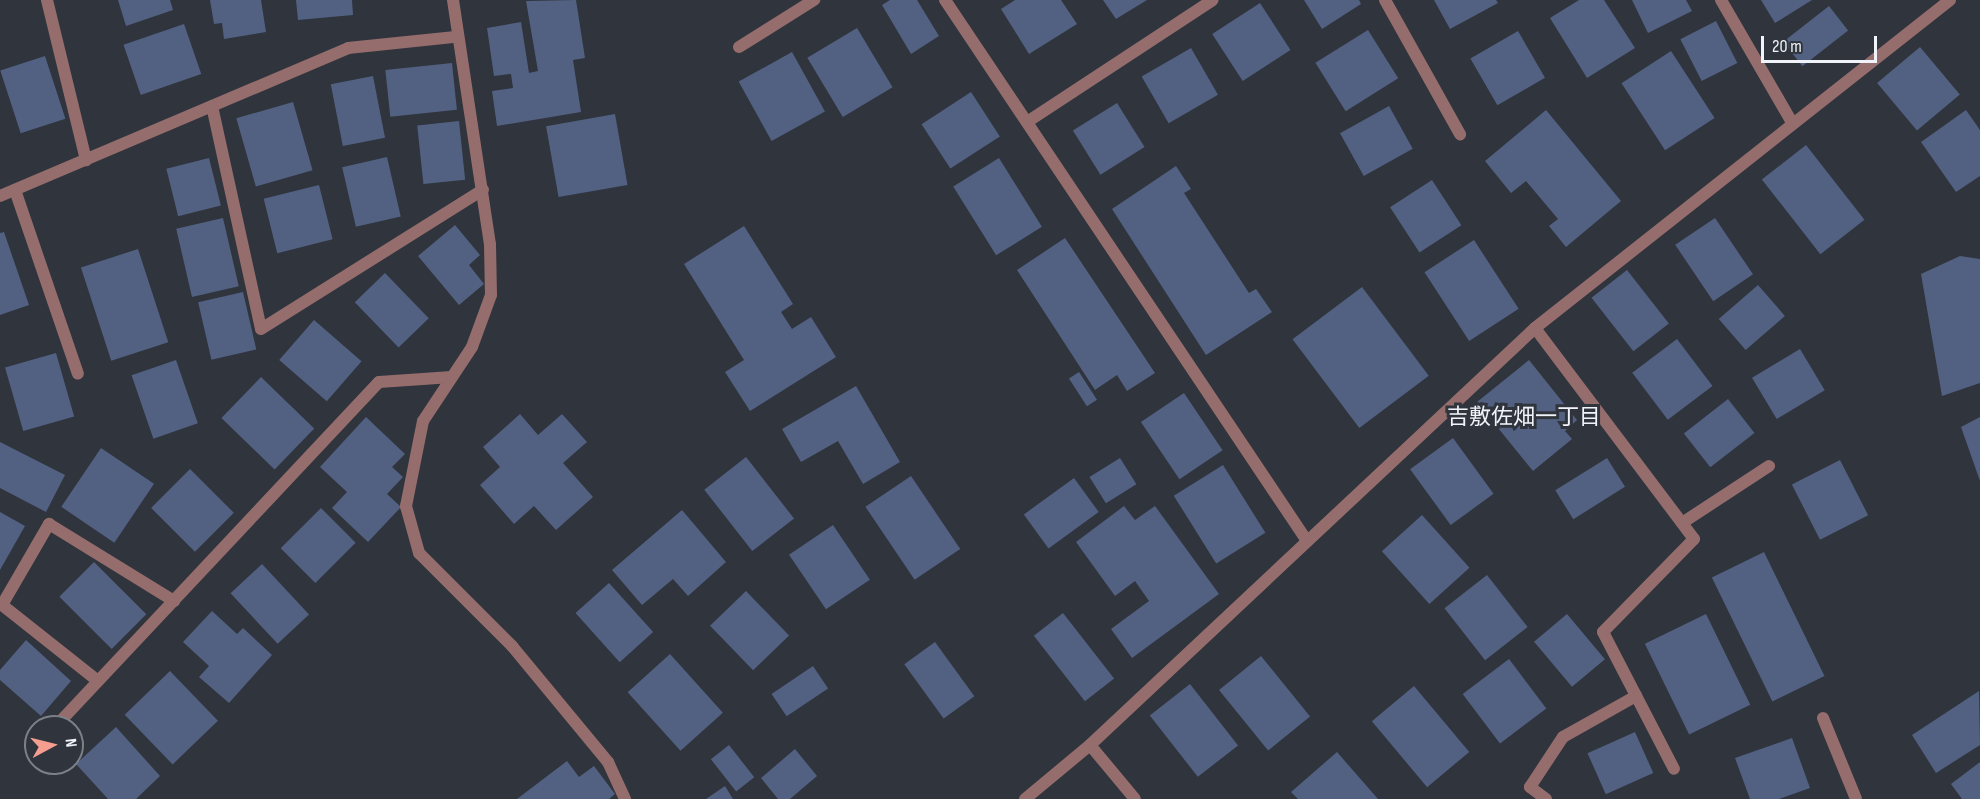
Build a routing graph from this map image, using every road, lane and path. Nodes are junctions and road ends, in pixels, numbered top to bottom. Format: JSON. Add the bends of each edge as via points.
{"nodes":[{"id":1,"x":47,"y":0,"type":"edge"},
{"id":2,"x":453,"y":0,"type":"edge"},
{"id":3,"x":814,"y":0,"type":"edge"},
{"id":4,"x":945,"y":0,"type":"edge"},
{"id":5,"x":1212,"y":0,"type":"edge"},
{"id":6,"x":1385,"y":0,"type":"edge"},
{"id":7,"x":1721,"y":0,"type":"edge"},
{"id":8,"x":1950,"y":0,"type":"edge"},
{"id":9,"x":455,"y":37,"type":"junction"},
{"id":10,"x":739,"y":47,"type":"dead end"},
{"id":11,"x":212,"y":106,"type":"junction"},
{"id":12,"x":1027,"y":122,"type":"junction"},
{"id":13,"x":1793,"y":124,"type":"junction"},
{"id":14,"x":1460,"y":134,"type":"dead end"},
{"id":15,"x":86,"y":160,"type":"junction"},
{"id":16,"x":15,"y":190,"type":"junction"},
{"id":17,"x":483,"y":190,"type":"junction"},
{"id":18,"x":0,"y":196,"type":"edge"},
{"id":19,"x":1535,"y":328,"type":"junction"},
{"id":20,"x":78,"y":374,"type":"dead end"},
{"id":21,"x":452,"y":377,"type":"junction"},
{"id":22,"x":1769,"y":466,"type":"dead end"},
{"id":23,"x":1682,"y":523,"type":"junction"},
{"id":24,"x":1307,"y":542,"type":"junction"},
{"id":25,"x":174,"y":601,"type":"junction"},
{"id":26,"x":98,"y":681,"type":"junction"},
{"id":27,"x":1636,"y":696,"type":"junction"},
{"id":28,"x":66,"y":715,"type":"edge"},
{"id":29,"x":1823,"y":718,"type":"dead end"},
{"id":30,"x":1090,"y":745,"type":"junction"},
{"id":31,"x":1674,"y":769,"type":"dead end"},
{"id":32,"x":625,"y":799,"type":"edge"},
{"id":33,"x":1025,"y":799,"type":"edge"},
{"id":34,"x":1135,"y":799,"type":"edge"},
{"id":35,"x":1546,"y":799,"type":"edge"},
{"id":36,"x":1856,"y":799,"type":"edge"}],
"edges":[{"from":1,"to":15,"type":"street"},
{"from":2,"to":9,"type":"street"},
{"from":3,"to":10,"type":"street"},
{"from":4,"to":12,"type":"street"},
{"from":5,"to":12,"type":"street"},
{"from":6,"to":14,"type":"street"},
{"from":7,"to":13,"type":"street"},
{"from":8,"to":13,"type":"street"},
{"from":9,"to":11,"type":"street","via":[[348,48]]},
{"from":9,"to":17,"type":"street"},
{"from":11,"to":15,"type":"street"},
{"from":11,"to":17,"type":"street","via":[[261,329]]},
{"from":12,"to":24,"type":"street"},
{"from":13,"to":19,"type":"street"},
{"from":15,"to":16,"type":"street"},
{"from":16,"to":18,"type":"street"},
{"from":16,"to":20,"type":"street"},
{"from":17,"to":21,"type":"street","via":[[491,295],[472,347]]},
{"from":19,"to":23,"type":"street"},
{"from":19,"to":24,"type":"street"},
{"from":21,"to":25,"type":"street","via":[[379,382]]},
{"from":21,"to":32,"type":"street","via":[[423,421],[410,465],[406,507],[419,553],[520,655],[608,762]]},
{"from":22,"to":23,"type":"street"},
{"from":23,"to":27,"type":"street","via":[[1694,539],[1603,633]]},
{"from":24,"to":30,"type":"street"},
{"from":25,"to":26,"type":"street"},
{"from":25,"to":26,"type":"street","via":[[49,524],[2,605]]},
{"from":26,"to":28,"type":"street"},
{"from":27,"to":31,"type":"street"},
{"from":27,"to":35,"type":"street","via":[[1563,737],[1530,787]]},
{"from":29,"to":36,"type":"street"},
{"from":30,"to":33,"type":"street"},
{"from":30,"to":34,"type":"street"}]}
